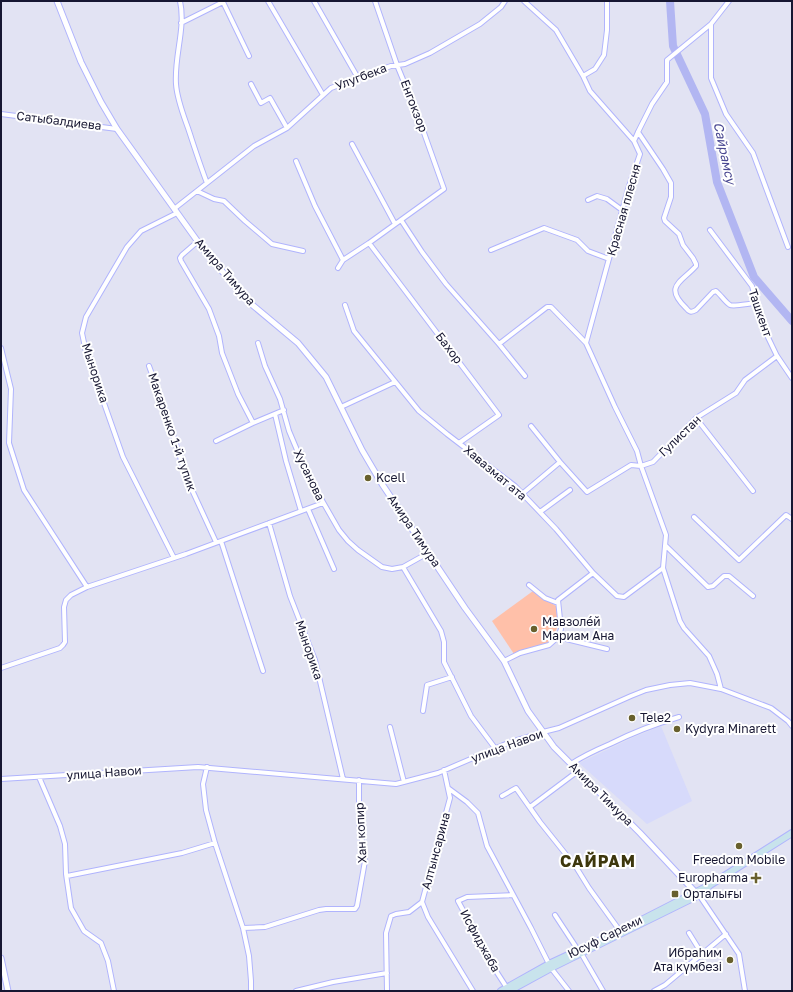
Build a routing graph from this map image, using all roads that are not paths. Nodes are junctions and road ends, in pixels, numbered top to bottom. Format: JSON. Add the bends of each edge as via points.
{"nodes":[{"id":1,"x":57,"y":1,"type":"edge"},
{"id":2,"x":180,"y":1,"type":"edge"},
{"id":3,"x":268,"y":1,"type":"edge"},
{"id":4,"x":314,"y":1,"type":"edge"},
{"id":5,"x":375,"y":1,"type":"edge"},
{"id":6,"x":505,"y":1,"type":"edge"},
{"id":7,"x":524,"y":1,"type":"edge"},
{"id":8,"x":607,"y":1,"type":"edge"},
{"id":9,"x":730,"y":1,"type":"edge"},
{"id":10,"x":181,"y":23,"type":"junction"},
{"id":11,"x":711,"y":24,"type":"junction"},
{"id":12,"x":249,"y":56,"type":"dead end"},
{"id":13,"x":397,"y":65,"type":"junction"},
{"id":14,"x":583,"y":76,"type":"junction"},
{"id":15,"x":358,"y":78,"type":"junction"},
{"id":16,"x":251,"y":84,"type":"dead end"},
{"id":17,"x":323,"y":96,"type":"junction"},
{"id":18,"x":1,"y":114,"type":"edge"},
{"id":19,"x":1,"y":119,"type":"edge"},
{"id":20,"x":117,"y":128,"type":"junction"},
{"id":21,"x":287,"y":128,"type":"junction"},
{"id":22,"x":638,"y":132,"type":"junction"},
{"id":23,"x":634,"y":141,"type":"junction"},
{"id":24,"x":352,"y":144,"type":"dead end"},
{"id":25,"x":296,"y":161,"type":"dead end"},
{"id":26,"x":207,"y":183,"type":"junction"},
{"id":27,"x":197,"y":191,"type":"junction"},
{"id":28,"x":588,"y":200,"type":"dead end"},
{"id":29,"x":622,"y":210,"type":"junction"},
{"id":30,"x":176,"y":211,"type":"junction"},
{"id":31,"x":401,"y":220,"type":"junction"},
{"id":32,"x":395,"y":224,"type":"junction"},
{"id":33,"x":710,"y":230,"type":"dead end"},
{"id":34,"x":197,"y":242,"type":"junction"},
{"id":35,"x":369,"y":243,"type":"junction"},
{"id":36,"x":788,"y":247,"type":"dead end"},
{"id":37,"x":492,"y":250,"type":"dead end"},
{"id":38,"x":303,"y":251,"type":"dead end"},
{"id":39,"x":609,"y":259,"type":"junction"},
{"id":40,"x":343,"y":260,"type":"junction"},
{"id":41,"x":338,"y":268,"type":"dead end"},
{"id":42,"x":757,"y":303,"type":"junction"},
{"id":43,"x":345,"y":305,"type":"dead end"},
{"id":44,"x":258,"y":343,"type":"dead end"},
{"id":45,"x":586,"y":343,"type":"junction"},
{"id":46,"x":499,"y":344,"type":"junction"},
{"id":47,"x":1,"y":348,"type":"edge"},
{"id":48,"x":777,"y":356,"type":"junction"},
{"id":49,"x":149,"y":366,"type":"dead end"},
{"id":50,"x":525,"y":376,"type":"dead end"},
{"id":51,"x":792,"y":378,"type":"edge"},
{"id":52,"x":395,"y":382,"type":"junction"},
{"id":53,"x":341,"y":407,"type":"junction"},
{"id":54,"x":284,"y":410,"type":"junction"},
{"id":55,"x":275,"y":414,"type":"junction"},
{"id":56,"x":696,"y":418,"type":"junction"},
{"id":57,"x":253,"y":423,"type":"junction"},
{"id":58,"x":531,"y":426,"type":"dead end"},
{"id":59,"x":216,"y":441,"type":"dead end"},
{"id":60,"x":459,"y":443,"type":"junction"},
{"id":61,"x":560,"y":462,"type":"junction"},
{"id":62,"x":641,"y":466,"type":"junction"},
{"id":63,"x":570,"y":490,"type":"dead end"},
{"id":64,"x":753,"y":491,"type":"dead end"},
{"id":65,"x":522,"y":494,"type":"junction"},
{"id":66,"x":323,"y":503,"type":"junction"},
{"id":67,"x":308,"y":509,"type":"junction"},
{"id":68,"x":301,"y":511,"type":"junction"},
{"id":69,"x":540,"y":512,"type":"junction"},
{"id":70,"x":694,"y":517,"type":"dead end"},
{"id":71,"x":792,"y":519,"type":"edge"},
{"id":72,"x":269,"y":523,"type":"junction"},
{"id":73,"x":219,"y":542,"type":"junction"},
{"id":74,"x":666,"y":546,"type":"junction"},
{"id":75,"x":428,"y":553,"type":"junction"},
{"id":76,"x":174,"y":558,"type":"junction"},
{"id":77,"x":403,"y":568,"type":"junction"},
{"id":78,"x":663,"y":568,"type":"junction"},
{"id":79,"x":334,"y":569,"type":"dead end"},
{"id":80,"x":593,"y":573,"type":"junction"},
{"id":81,"x":529,"y":585,"type":"dead end"},
{"id":82,"x":87,"y":587,"type":"junction"},
{"id":83,"x":753,"y":596,"type":"dead end"},
{"id":84,"x":558,"y":603,"type":"junction"},
{"id":85,"x":558,"y":637,"type":"junction"},
{"id":86,"x":607,"y":649,"type":"dead end"},
{"id":87,"x":504,"y":661,"type":"junction"},
{"id":88,"x":1,"y":668,"type":"edge"},
{"id":89,"x":263,"y":671,"type":"dead end"},
{"id":90,"x":452,"y":677,"type":"junction"},
{"id":91,"x":721,"y":689,"type":"junction"},
{"id":92,"x":423,"y":711,"type":"dead end"},
{"id":93,"x":679,"y":717,"type":"dead end"},
{"id":94,"x":792,"y":726,"type":"edge"},
{"id":95,"x":390,"y":727,"type":"dead end"},
{"id":96,"x":543,"y":732,"type":"junction"},
{"id":97,"x":495,"y":748,"type":"junction"},
{"id":98,"x":571,"y":764,"type":"junction"},
{"id":99,"x":207,"y":767,"type":"junction"},
{"id":100,"x":444,"y":770,"type":"junction"},
{"id":101,"x":578,"y":771,"type":"junction"},
{"id":102,"x":39,"y":777,"type":"junction"},
{"id":103,"x":1,"y":779,"type":"edge"},
{"id":104,"x":343,"y":779,"type":"junction"},
{"id":105,"x":359,"y":780,"type":"junction"},
{"id":106,"x":404,"y":782,"type":"junction"},
{"id":107,"x":448,"y":788,"type":"junction"},
{"id":108,"x":502,"y":796,"type":"dead end"},
{"id":109,"x":530,"y":807,"type":"junction"},
{"id":110,"x":792,"y":833,"type":"edge"},
{"id":111,"x":215,"y":843,"type":"junction"},
{"id":112,"x":67,"y":876,"type":"junction"},
{"id":113,"x":697,"y":893,"type":"junction"},
{"id":114,"x":513,"y":895,"type":"junction"},
{"id":115,"x":422,"y":902,"type":"junction"},
{"id":116,"x":554,"y":915,"type":"dead end"},
{"id":117,"x":243,"y":928,"type":"junction"},
{"id":118,"x":620,"y":931,"type":"junction"},
{"id":119,"x":689,"y":933,"type":"dead end"},
{"id":120,"x":726,"y":934,"type":"junction"},
{"id":121,"x":580,"y":952,"type":"junction"},
{"id":122,"x":702,"y":954,"type":"junction"},
{"id":123,"x":1,"y":958,"type":"edge"},
{"id":124,"x":550,"y":966,"type":"junction"},
{"id":125,"x":386,"y":973,"type":"junction"},
{"id":126,"x":507,"y":990,"type":"edge"},
{"id":127,"x":8,"y":991,"type":"edge"},
{"id":128,"x":114,"y":991,"type":"edge"},
{"id":129,"x":251,"y":991,"type":"edge"},
{"id":130,"x":296,"y":991,"type":"edge"},
{"id":131,"x":387,"y":991,"type":"edge"},
{"id":132,"x":474,"y":991,"type":"edge"},
{"id":133,"x":569,"y":991,"type":"edge"},
{"id":134,"x":603,"y":991,"type":"edge"},
{"id":135,"x":654,"y":991,"type":"edge"},
{"id":136,"x":745,"y":991,"type":"edge"}],
"edges":[{"from":1,"to":20,"type":"street","name":"Амира Тимура","via":[[81,62]]},
{"from":2,"to":10,"type":"street"},
{"from":3,"to":17,"type":"street"},
{"from":4,"to":15,"type":"street"},
{"from":5,"to":13,"type":"street","name":"Енгокзор"},
{"from":6,"to":13,"type":"street","name":"Улугбека","via":[[473,29],[430,53]]},
{"from":7,"to":14,"type":"street","via":[[556,30]]},
{"from":8,"to":14,"type":"street","via":[[604,55],[595,69]]},
{"from":9,"to":11,"type":"street"},
{"from":10,"to":12,"type":"street","via":[[223,2]]},
{"from":10,"to":26,"type":"street","via":[[176,84],[180,105]]},
{"from":11,"to":22,"type":"street","via":[[667,60],[667,82]]},
{"from":11,"to":36,"type":"street","via":[[711,78],[726,114],[754,153]]},
{"from":13,"to":15,"type":"street","name":"Улугбека"},
{"from":13,"to":31,"type":"street","name":"Енгокзор","via":[[444,189]]},
{"from":14,"to":23,"type":"street","via":[[590,92]]},
{"from":15,"to":17,"type":"street","name":"Улугбека","via":[[331,88]]},
{"from":16,"to":21,"type":"street","via":[[261,103],[270,98]]},
{"from":17,"to":21,"type":"street","name":"Улугбека"},
{"from":18,"to":19,"type":"street"},
{"from":18,"to":20,"type":"street","name":"Сатыбалдиева"},
{"from":20,"to":30,"type":"street","name":"Амира Тимура"},
{"from":21,"to":26,"type":"street","name":"Улугбека","via":[[254,146]]},
{"from":22,"to":23,"type":"street"},
{"from":22,"to":42,"type":"street","via":[[671,183],[671,197],[665,221],[679,234],[696,264],[694,269],[679,281],[675,289],[676,297],[689,312],[696,310],[716,291],[730,305]]},
{"from":23,"to":29,"type":"street","name":"Красная плесня","via":[[640,154]]},
{"from":24,"to":32,"type":"street"},
{"from":25,"to":40,"type":"street","via":[[315,206]]},
{"from":26,"to":27,"type":"street","name":"Улугбека"},
{"from":27,"to":30,"type":"street","name":"Улугбека"},
{"from":27,"to":38,"type":"street","via":[[224,201],[272,244]]},
{"from":28,"to":29,"type":"street","via":[[597,196],[607,199]]},
{"from":29,"to":39,"type":"street","name":"Красная плесня"},
{"from":30,"to":34,"type":"street","name":"Амира Тимура"},
{"from":30,"to":76,"type":"street","name":"Мынорика","via":[[142,231],[127,247],[86,317],[82,333],[86,352],[123,457]]},
{"from":31,"to":32,"type":"street"},
{"from":31,"to":46,"type":"street","via":[[446,284]]},
{"from":32,"to":35,"type":"street"},
{"from":33,"to":42,"type":"street","name":"Ташкент","via":[[752,286]]},
{"from":34,"to":53,"type":"street","name":"Амира Тимура","via":[[250,303],[298,343],[326,377]]},
{"from":34,"to":57,"type":"street","via":[[180,258],[209,309],[222,353]]},
{"from":35,"to":40,"type":"street"},
{"from":35,"to":60,"type":"street","name":"Бахор","via":[[499,415]]},
{"from":37,"to":39,"type":"street","via":[[544,228],[577,240],[588,252]]},
{"from":39,"to":45,"type":"street","name":"Красная плесня"},
{"from":40,"to":41,"type":"street"},
{"from":42,"to":48,"type":"street","name":"Ташкент","via":[[764,329]]},
{"from":43,"to":52,"type":"street","name":"Хавазмат ата","via":[[354,331]]},
{"from":44,"to":54,"type":"street","name":"Хусанова"},
{"from":45,"to":46,"type":"street","via":[[547,307]]},
{"from":45,"to":62,"type":"street","via":[[637,451]]},
{"from":46,"to":50,"type":"street"},
{"from":47,"to":82,"type":"street","via":[[11,389],[9,443],[24,490]]},
{"from":48,"to":51,"type":"street","name":"Ташкент"},
{"from":48,"to":56,"type":"street","name":"Гулистан","via":[[745,380],[736,392]]},
{"from":49,"to":73,"type":"street","name":"Макаренко 1-й тупик","via":[[187,480]]},
{"from":52,"to":53,"type":"street"},
{"from":52,"to":60,"type":"street","name":"Хавазмат ата","via":[[418,411]]},
{"from":53,"to":75,"type":"street","name":"Амира Тимура","via":[[382,484]]},
{"from":54,"to":55,"type":"street"},
{"from":54,"to":66,"type":"street","name":"Хусанова","via":[[289,431],[308,476]]},
{"from":55,"to":57,"type":"street"},
{"from":55,"to":68,"type":"street"},
{"from":56,"to":62,"type":"street","name":"Гулистан","via":[[653,462]]},
{"from":56,"to":64,"type":"street"},
{"from":57,"to":59,"type":"street"},
{"from":58,"to":61,"type":"street","name":"Гулистан"},
{"from":60,"to":65,"type":"street","name":"Хавазмат ата"},
{"from":61,"to":62,"type":"street","name":"Гулистан","via":[[587,492],[631,465]]},
{"from":61,"to":65,"type":"street"},
{"from":62,"to":74,"type":"street","via":[[666,535]]},
{"from":63,"to":69,"type":"street"},
{"from":65,"to":69,"type":"street","name":"Хавазмат ата"},
{"from":66,"to":67,"type":"street"},
{"from":66,"to":77,"type":"street","name":"Хусанова","via":[[339,530],[358,550],[382,567]]},
{"from":67,"to":68,"type":"street"},
{"from":67,"to":79,"type":"street"},
{"from":68,"to":72,"type":"street"},
{"from":69,"to":80,"type":"street","name":"Хавазмат ата"},
{"from":70,"to":71,"type":"street","via":[[739,560],[786,515]]},
{"from":72,"to":73,"type":"street"},
{"from":72,"to":104,"type":"street","name":"Мынорика","via":[[290,596],[315,660]]},
{"from":73,"to":76,"type":"street"},
{"from":73,"to":89,"type":"street","name":"Макаренко 1-й тупик"},
{"from":74,"to":78,"type":"street"},
{"from":74,"to":83,"type":"street","via":[[708,587],[713,586],[724,576],[729,576]]},
{"from":75,"to":77,"type":"street"},
{"from":75,"to":87,"type":"street","name":"Амира Тимура"},
{"from":76,"to":82,"type":"street"},
{"from":77,"to":90,"type":"street","via":[[441,631],[444,662]]},
{"from":78,"to":80,"type":"street","name":"Хавазмат ата","via":[[624,597],[617,596]]},
{"from":78,"to":91,"type":"street","via":[[682,625],[709,656]]},
{"from":80,"to":84,"type":"street","via":[[558,600]]},
{"from":81,"to":84,"type":"street","via":[[545,598]]},
{"from":82,"to":88,"type":"street","via":[[66,600],[65,642],[60,648]]},
{"from":84,"to":85,"type":"street","via":[[561,629]]},
{"from":85,"to":86,"type":"street"},
{"from":85,"to":87,"type":"street","via":[[549,645],[520,653]]},
{"from":87,"to":96,"type":"street","name":"Амира Тимура","via":[[528,711]]},
{"from":90,"to":92,"type":"street","via":[[427,685]]},
{"from":90,"to":97,"type":"street","via":[[471,716]]},
{"from":91,"to":94,"type":"street","name":"улица Навои","via":[[771,708]]},
{"from":91,"to":96,"type":"street","name":"улица Навои","via":[[690,683],[646,690],[559,728]]},
{"from":93,"to":98,"type":"street","via":[[618,740]]},
{"from":95,"to":106,"type":"street"},
{"from":96,"to":97,"type":"street","name":"улица Навои"},
{"from":96,"to":98,"type":"street","name":"Амира Тимура"},
{"from":97,"to":100,"type":"street","name":"улица Навои"},
{"from":98,"to":101,"type":"street","name":"Амира Тимура"},
{"from":99,"to":102,"type":"street","name":"улица Навои"},
{"from":99,"to":104,"type":"street","name":"улица Навои"},
{"from":99,"to":111,"type":"street","via":[[203,784],[206,810]]},
{"from":100,"to":106,"type":"street","name":"улица Навои"},
{"from":100,"to":107,"type":"street","name":"Алтынсарина"},
{"from":101,"to":109,"type":"street"},
{"from":101,"to":113,"type":"street","name":"Амира Тимура"},
{"from":102,"to":103,"type":"street","name":"улица Навои"},
{"from":102,"to":112,"type":"street","via":[[60,826],[65,844]]},
{"from":104,"to":105,"type":"street","name":"улица Навои"},
{"from":105,"to":106,"type":"street","name":"улица Навои","via":[[396,784]]},
{"from":105,"to":117,"type":"street","name":"Хан копир","via":[[359,822],[365,861],[355,909],[319,910],[265,927]]},
{"from":107,"to":114,"type":"street","via":[[478,813],[487,846]]},
{"from":107,"to":115,"type":"street","name":"Алтынсарина","via":[[450,798]]},
{"from":108,"to":109,"type":"street","via":[[516,788]]},
{"from":109,"to":118,"type":"street"},
{"from":110,"to":113,"type":"main road","name":"Юсуф Сареми"},
{"from":111,"to":112,"type":"street","via":[[182,853]]},
{"from":111,"to":117,"type":"street"},
{"from":112,"to":128,"type":"street","via":[[71,908],[84,931],[101,943],[108,961]]},
{"from":113,"to":118,"type":"main road","name":"Юсуф Сареми"},
{"from":113,"to":120,"type":"street","name":"Амира Тимура"},
{"from":113,"to":121,"type":"main road","name":"Юсуф Сареми"},
{"from":114,"to":124,"type":"street"},
{"from":114,"to":126,"type":"street","name":"Исфиджаба","via":[[467,897],[458,900]]},
{"from":115,"to":125,"type":"street","via":[[409,912],[391,916],[386,933]]},
{"from":115,"to":132,"type":"street","name":"Алтынсарина","via":[[428,917]]},
{"from":116,"to":121,"type":"street"},
{"from":117,"to":129,"type":"street","via":[[249,956]]},
{"from":118,"to":121,"type":"main road","name":"Юсуф Сареми"},
{"from":119,"to":122,"type":"street"},
{"from":120,"to":122,"type":"street"},
{"from":120,"to":136,"type":"street","name":"Амира Тимура","via":[[739,954]]},
{"from":121,"to":124,"type":"main road","name":"Юсуф Сареми"},
{"from":121,"to":134,"type":"street"},
{"from":122,"to":135,"type":"street"},
{"from":123,"to":127,"type":"street"},
{"from":124,"to":126,"type":"main road","name":"Юсуф Сареми"},
{"from":124,"to":133,"type":"street"},
{"from":125,"to":130,"type":"street"},
{"from":125,"to":131,"type":"street"}]}
